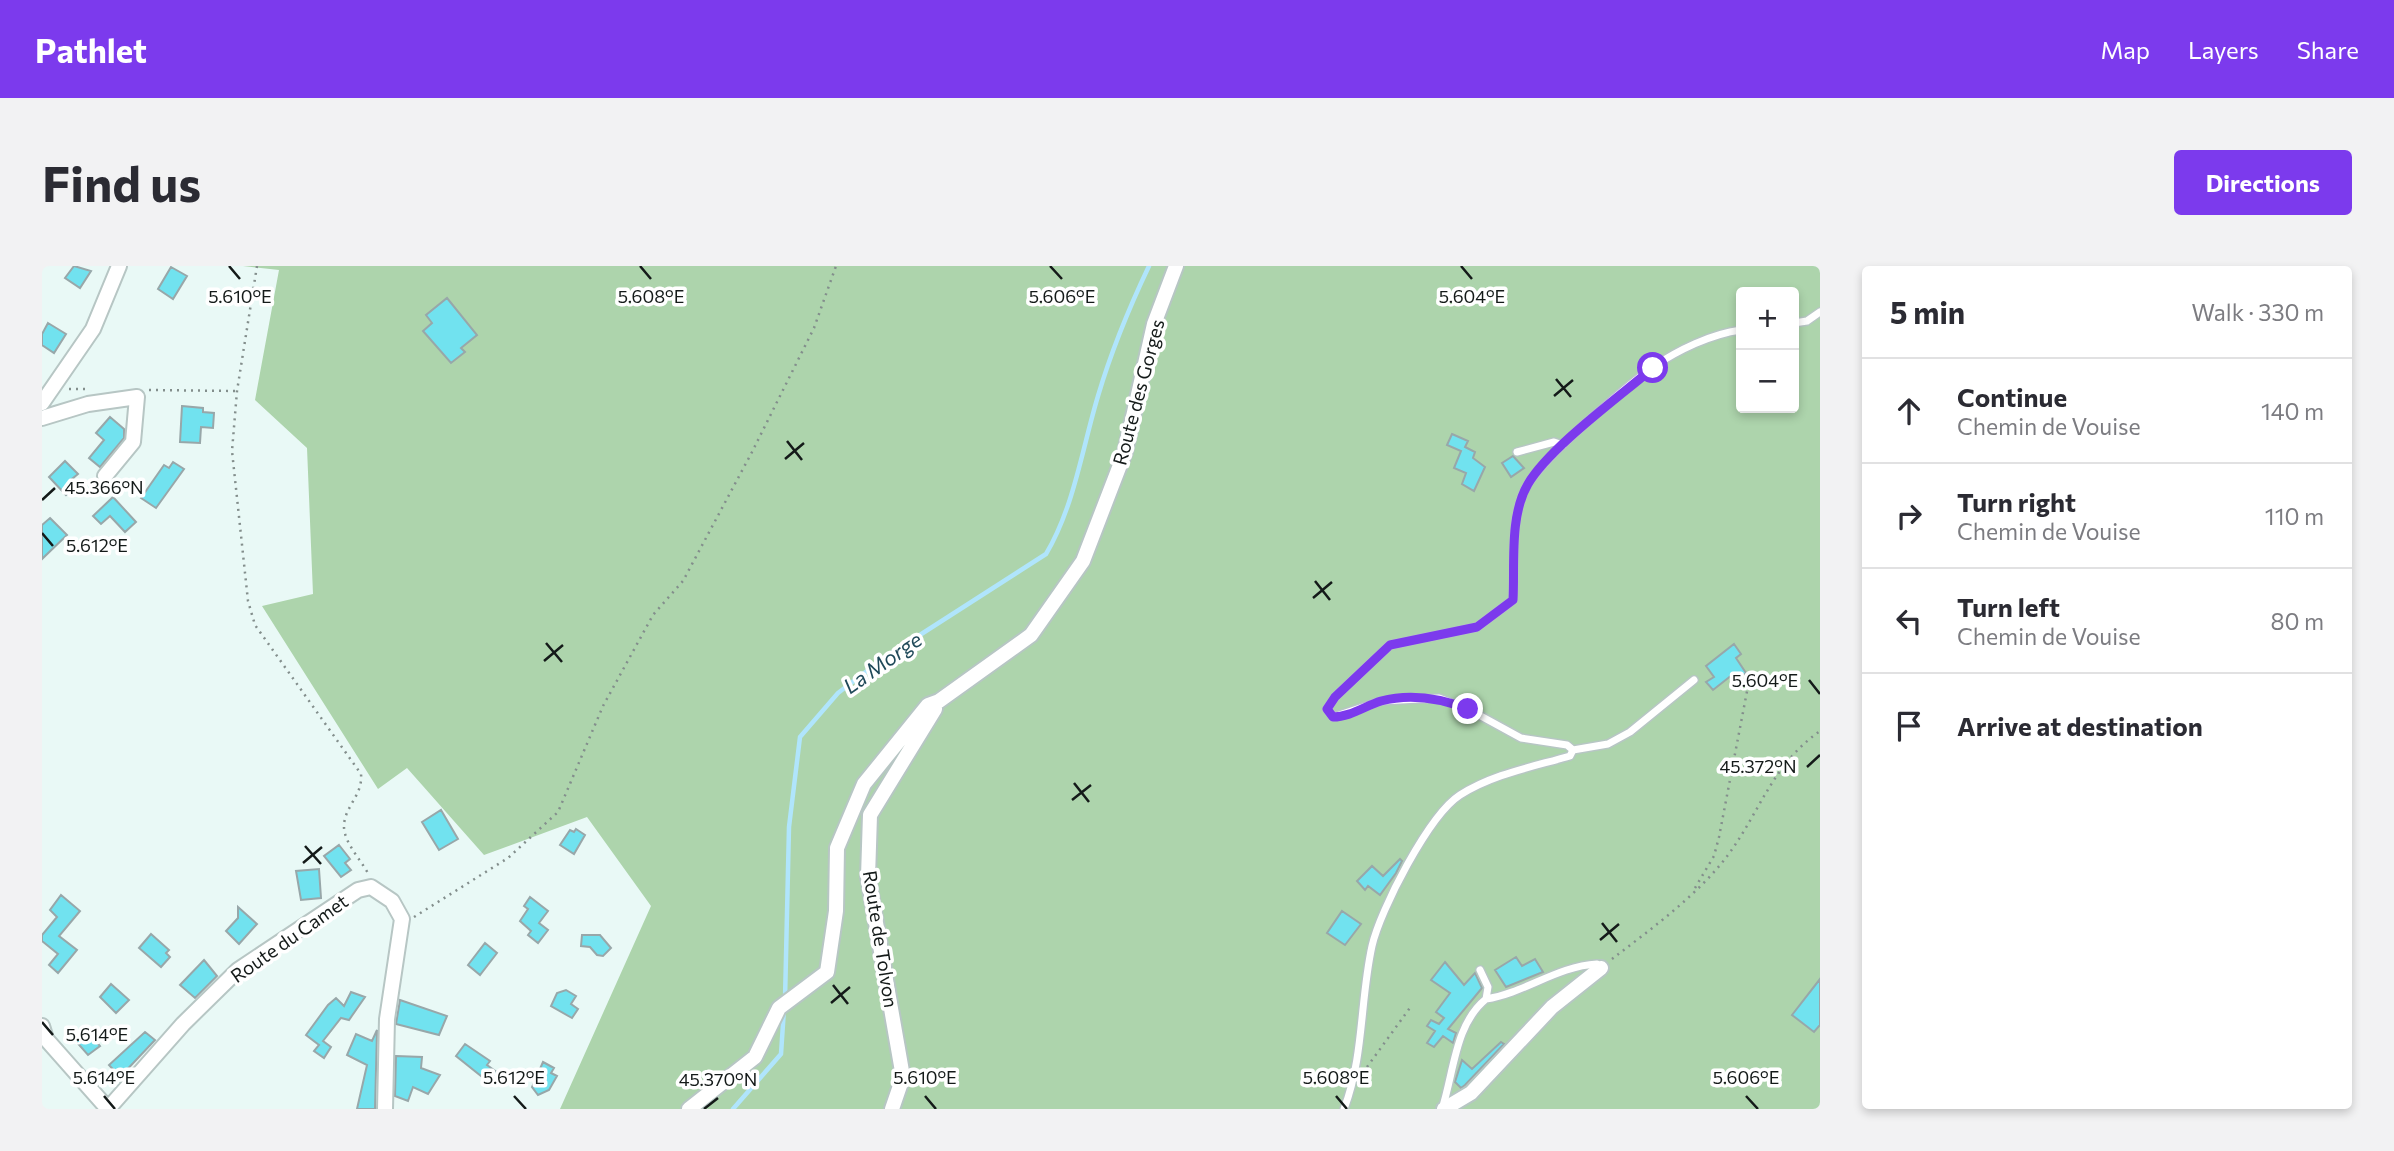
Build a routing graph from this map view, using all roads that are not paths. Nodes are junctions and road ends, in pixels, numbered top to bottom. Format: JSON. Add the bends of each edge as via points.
{"nodes":[{"id":1,"x":119,"y":266,"type":"edge"},
{"id":2,"x":1176,"y":266,"type":"edge"},
{"id":3,"x":1820,"y":312,"type":"edge"},
{"id":4,"x":1799,"y":322,"type":"edge"},
{"id":5,"x":1736,"y":332,"type":"edge"},
{"id":6,"x":42,"y":403,"type":"edge"},
{"id":7,"x":42,"y":418,"type":"edge"},
{"id":8,"x":1563,"y":445,"type":"junction"},
{"id":9,"x":1517,"y":452,"type":"dead end"},
{"id":10,"x":105,"y":477,"type":"dead end"},
{"id":11,"x":1694,"y":680,"type":"dead end"},
{"id":12,"x":939,"y":701,"type":"junction"},
{"id":13,"x":1573,"y":750,"type":"junction"},
{"id":14,"x":1601,"y":968,"type":"joint"},
{"id":15,"x":1480,"y":970,"type":"dead end"},
{"id":16,"x":1486,"y":999,"type":"junction"},
{"id":17,"x":42,"y":1026,"type":"edge"},
{"id":18,"x":108,"y":1109,"type":"edge"},
{"id":19,"x":385,"y":1109,"type":"edge"},
{"id":20,"x":689,"y":1109,"type":"edge"},
{"id":21,"x":892,"y":1109,"type":"edge"},
{"id":22,"x":1344,"y":1109,"type":"edge"},
{"id":23,"x":1443,"y":1109,"type":"edge"}],
"edges":[{"from":1,"to":6,"type":"street","via":[[93,329]]},
{"from":2,"to":12,"type":"street","name":"Route des Gorges","via":[[1154,324],[1125,452],[1083,561],[1031,635]]},
{"from":3,"to":4,"type":"lane"},
{"from":5,"to":8,"type":"lane","via":[[1698,343],[1653,368]]},
{"from":7,"to":10,"type":"street","via":[[88,404],[137,397],[133,442]]},
{"from":8,"to":9,"type":"lane","via":[[1554,442]]},
{"from":8,"to":13,"type":"lane","via":[[1528,485],[1520,509],[1513,600],[1477,627],[1390,645],[1327,709],[1333,717],[1341,717],[1381,701],[1439,698],[1521,738],[1567,745]]},
{"from":11,"to":13,"type":"lane","via":[[1630,732],[1608,744]]},
{"from":12,"to":20,"type":"street","name":"Route des Gorges","via":[[929,705],[864,784],[842,835],[837,848],[836,911],[827,972],[779,1008],[755,1057]]},
{"from":12,"to":21,"type":"street","name":"Route de Tolvon","via":[[870,815],[868,877],[903,1077]]},
{"from":13,"to":22,"type":"lane","via":[[1570,756],[1494,777],[1457,797],[1423,841],[1398,883],[1372,947],[1353,1086]]},
{"from":14,"to":16,"type":"lane","via":[[1578,965],[1508,996]]},
{"from":14,"to":23,"type":"street","via":[[1552,1007],[1471,1093]]},
{"from":15,"to":16,"type":"lane","via":[[1489,987]]},
{"from":16,"to":23,"type":"lane","via":[[1471,1012],[1463,1032]]},
{"from":17,"to":18,"type":"street","name":"Route du Camet","via":[[46,1039]]},
{"from":18,"to":19,"type":"street","name":"Route du Camet","via":[[238,970],[358,890],[371,887],[392,901],[402,919],[387,1019]]}]}
